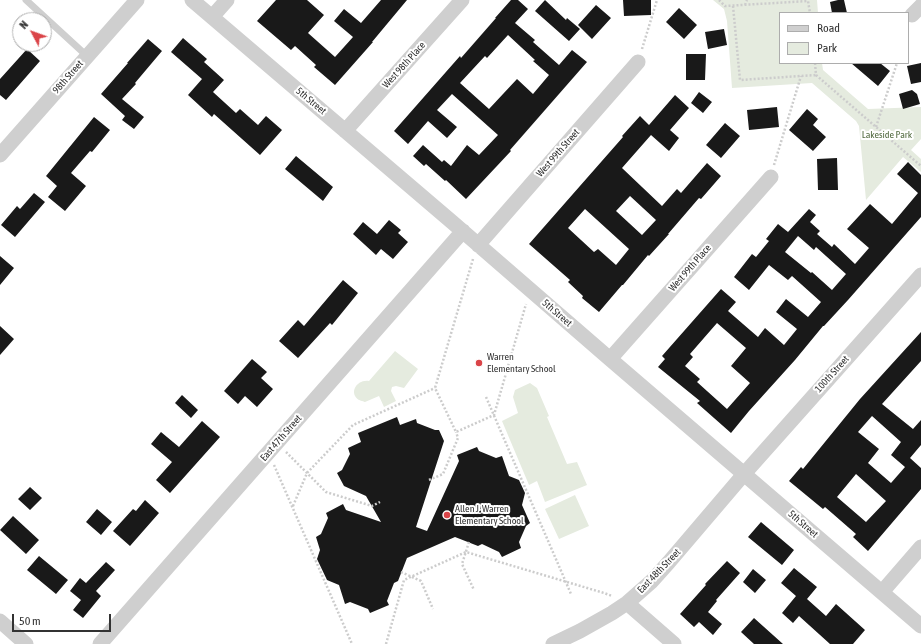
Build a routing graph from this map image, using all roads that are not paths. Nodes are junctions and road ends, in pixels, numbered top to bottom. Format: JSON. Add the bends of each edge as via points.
{"nodes":[{"id":1,"x":26,"y":0,"type":"edge"},
{"id":2,"x":137,"y":0,"type":"edge"},
{"id":3,"x":192,"y":0,"type":"edge"},
{"id":4,"x":227,"y":0,"type":"edge"},
{"id":5,"x":462,"y":0,"type":"edge"},
{"id":6,"x":212,"y":17,"type":"junction"},
{"id":7,"x":87,"y":56,"type":"junction"},
{"id":8,"x":638,"y":62,"type":"road end"},
{"id":9,"x":345,"y":130,"type":"junction"},
{"id":10,"x":0,"y":155,"type":"edge"},
{"id":11,"x":771,"y":177,"type":"road end"},
{"id":12,"x":463,"y":232,"type":"junction"},
{"id":13,"x":478,"y":245,"type":"junction"},
{"id":14,"x":921,"y":275,"type":"edge"},
{"id":15,"x":610,"y":359,"type":"junction"},
{"id":16,"x":744,"y":474,"type":"junction"},
{"id":17,"x":921,"y":547,"type":"edge"},
{"id":18,"x":882,"y":592,"type":"junction"},
{"id":19,"x":627,"y":603,"type":"junction"},
{"id":20,"x":0,"y":621,"type":"edge"},
{"id":21,"x":921,"y":626,"type":"edge"},
{"id":22,"x":26,"y":644,"type":"edge"},
{"id":23,"x":100,"y":644,"type":"edge"},
{"id":24,"x":553,"y":644,"type":"edge"},
{"id":25,"x":674,"y":644,"type":"edge"}],
"edges":[{"from":1,"to":7,"type":"lane"},
{"from":2,"to":7,"type":"street","name":"98th Street"},
{"from":3,"to":6,"type":"street","name":"5th Street"},
{"from":4,"to":6,"type":"street"},
{"from":5,"to":9,"type":"street","name":"West 98th Place"},
{"from":6,"to":9,"type":"street","name":"5th Street"},
{"from":7,"to":10,"type":"street","name":"98th Street"},
{"from":8,"to":13,"type":"street","name":"West 99th Street"},
{"from":9,"to":12,"type":"street","name":"5th Street"},
{"from":11,"to":15,"type":"street","name":"West 99th Place"},
{"from":12,"to":13,"type":"street","name":"5th Street"},
{"from":12,"to":23,"type":"street","name":"East 47th Street"},
{"from":13,"to":15,"type":"street","name":"5th Street"},
{"from":14,"to":16,"type":"street","name":"100th Street"},
{"from":15,"to":16,"type":"street","name":"5th Street"},
{"from":16,"to":18,"type":"street","name":"5th Street"},
{"from":16,"to":19,"type":"street","name":"East 48th Street","via":[[652,581]]},
{"from":17,"to":18,"type":"street"},
{"from":18,"to":21,"type":"street","name":"5th Street"},
{"from":19,"to":24,"type":"street","name":"East 48th Street"},
{"from":19,"to":25,"type":"street"},
{"from":20,"to":22,"type":"street"}]}
